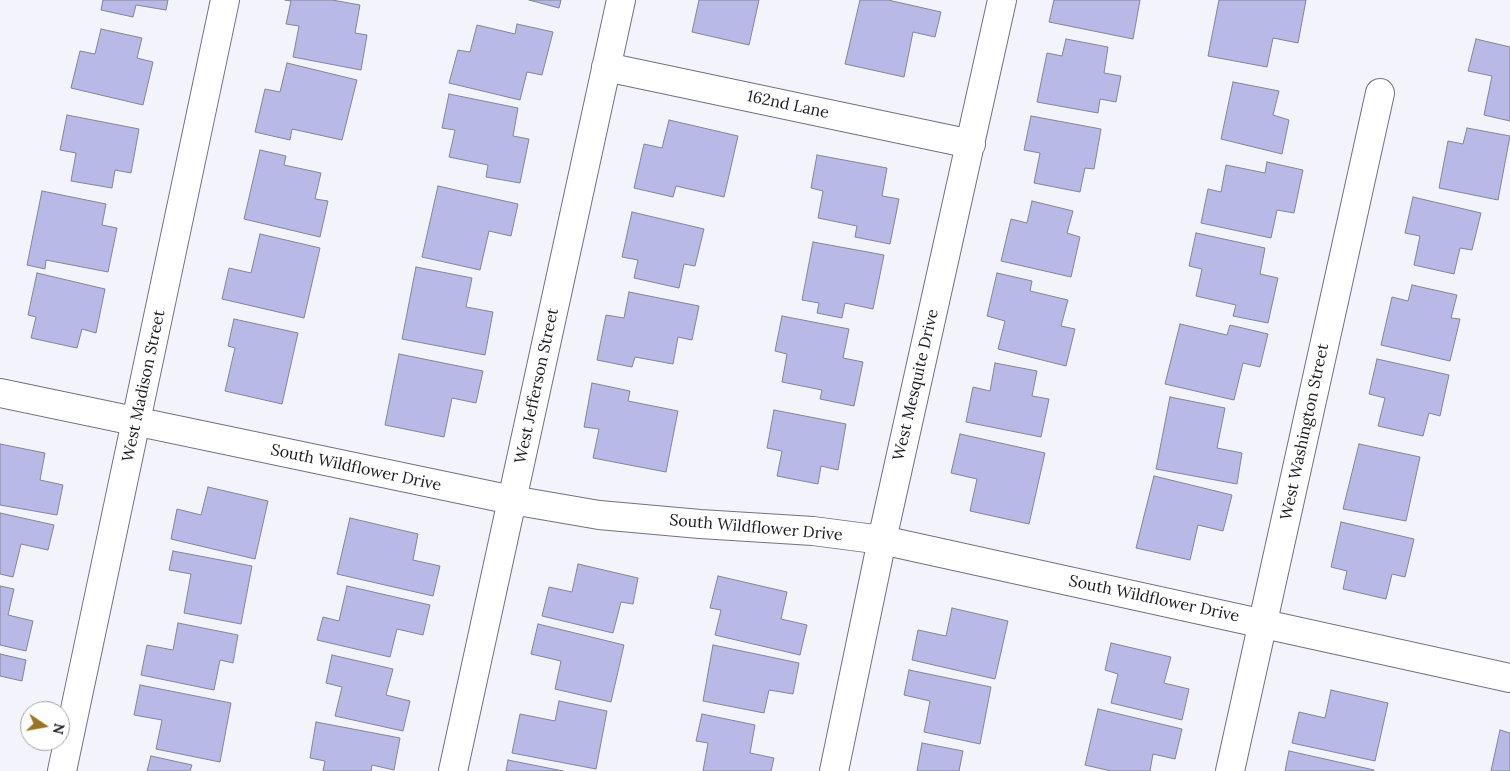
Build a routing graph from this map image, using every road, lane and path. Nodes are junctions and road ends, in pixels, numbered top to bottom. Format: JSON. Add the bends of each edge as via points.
{"nodes":[{"id":1,"x":225,"y":0,"type":"edge"},
{"id":2,"x":621,"y":0,"type":"edge"},
{"id":3,"x":1002,"y":0,"type":"edge"},
{"id":4,"x":606,"y":67,"type":"junction"},
{"id":5,"x":1380,"y":93,"type":"dead end"},
{"id":6,"x":970,"y":144,"type":"junction"},
{"id":7,"x":0,"y":393,"type":"edge"},
{"id":8,"x":137,"y":422,"type":"junction"},
{"id":9,"x":512,"y":500,"type":"junction"},
{"id":10,"x":882,"y":540,"type":"junction"},
{"id":11,"x":1262,"y":623,"type":"junction"},
{"id":12,"x":1510,"y":678,"type":"edge"},
{"id":13,"x":62,"y":771,"type":"edge"},
{"id":14,"x":453,"y":771,"type":"edge"},
{"id":15,"x":834,"y":771,"type":"edge"},
{"id":16,"x":1230,"y":771,"type":"edge"}],
"edges":[{"from":1,"to":8,"type":"street","name":"West Madison Street"},
{"from":2,"to":4,"type":"street","name":"West Jefferson Street"},
{"from":3,"to":6,"type":"street","name":"West Mesquite Drive"},
{"from":4,"to":6,"type":"street","name":"162nd Lane"},
{"from":4,"to":9,"type":"street","name":"West Jefferson Street"},
{"from":5,"to":11,"type":"street","name":"West Washington Street"},
{"from":6,"to":10,"type":"street","name":"West Mesquite Drive"},
{"from":7,"to":8,"type":"street","name":"South Wildflower Drive"},
{"from":8,"to":9,"type":"street","name":"South Wildflower Drive"},
{"from":8,"to":13,"type":"street","name":"West Madison Street"},
{"from":9,"to":10,"type":"street","name":"South Wildflower Drive","via":[[599,515],[813,531]]},
{"from":9,"to":14,"type":"street","name":"West Jefferson Street"},
{"from":10,"to":11,"type":"street","name":"South Wildflower Drive"},
{"from":10,"to":15,"type":"street","name":"West Mesquite Drive"},
{"from":11,"to":12,"type":"street","name":"South Wildflower Drive"},
{"from":11,"to":16,"type":"street","name":"West Washington Street"}]}
